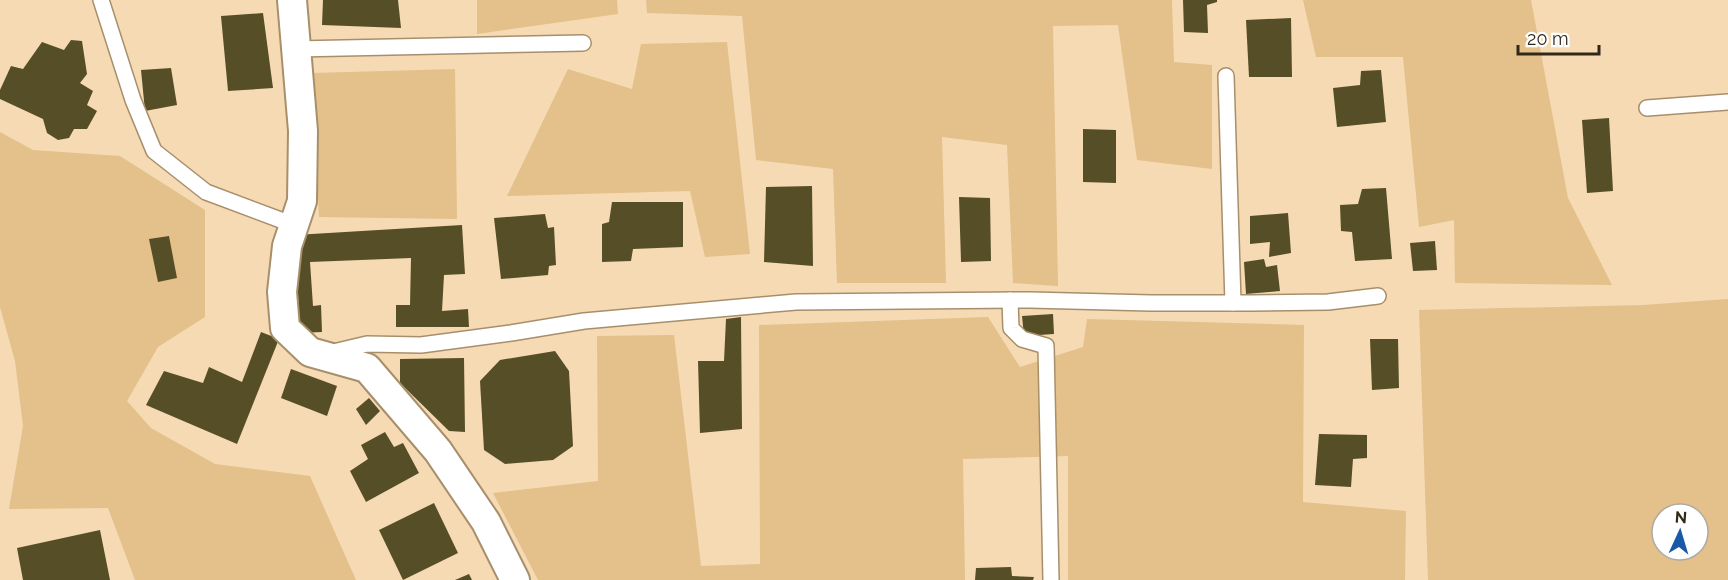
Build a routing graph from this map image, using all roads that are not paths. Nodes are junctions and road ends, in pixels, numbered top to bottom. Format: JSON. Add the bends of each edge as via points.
{"nodes":[{"id":1,"x":101,"y":0,"type":"edge"},
{"id":2,"x":292,"y":0,"type":"edge"},
{"id":3,"x":584,"y":43,"type":"dead end"},
{"id":4,"x":296,"y":49,"type":"junction"},
{"id":5,"x":1226,"y":76,"type":"dead end"},
{"id":6,"x":1728,"y":102,"type":"edge"},
{"id":7,"x":1647,"y":108,"type":"dead end"},
{"id":8,"x":294,"y":225,"type":"junction"},
{"id":9,"x":1378,"y":297,"type":"dead end"},
{"id":10,"x":1010,"y":300,"type":"junction"},
{"id":11,"x":1233,"y":303,"type":"junction"},
{"id":12,"x":320,"y":356,"type":"junction"},
{"id":13,"x":515,"y":580,"type":"edge"},
{"id":14,"x":1051,"y":580,"type":"edge"}],
"edges":[{"from":1,"to":8,"type":"lane","via":[[132,100],[154,151],[206,192]]},
{"from":2,"to":4,"type":"street"},
{"from":3,"to":4,"type":"lane"},
{"from":4,"to":8,"type":"street","via":[[303,132],[302,201]]},
{"from":5,"to":11,"type":"lane"},
{"from":6,"to":7,"type":"lane"},
{"from":8,"to":12,"type":"street","via":[[287,246],[282,292],[285,328],[310,352]]},
{"from":9,"to":11,"type":"lane"},
{"from":10,"to":11,"type":"lane"},
{"from":10,"to":12,"type":"lane","via":[[796,302],[584,321],[421,345],[367,344]]},
{"from":10,"to":14,"type":"lane","via":[[1011,328],[1022,339],[1046,346]]},
{"from":12,"to":13,"type":"street","via":[[367,368],[438,451],[486,522]]}]}
